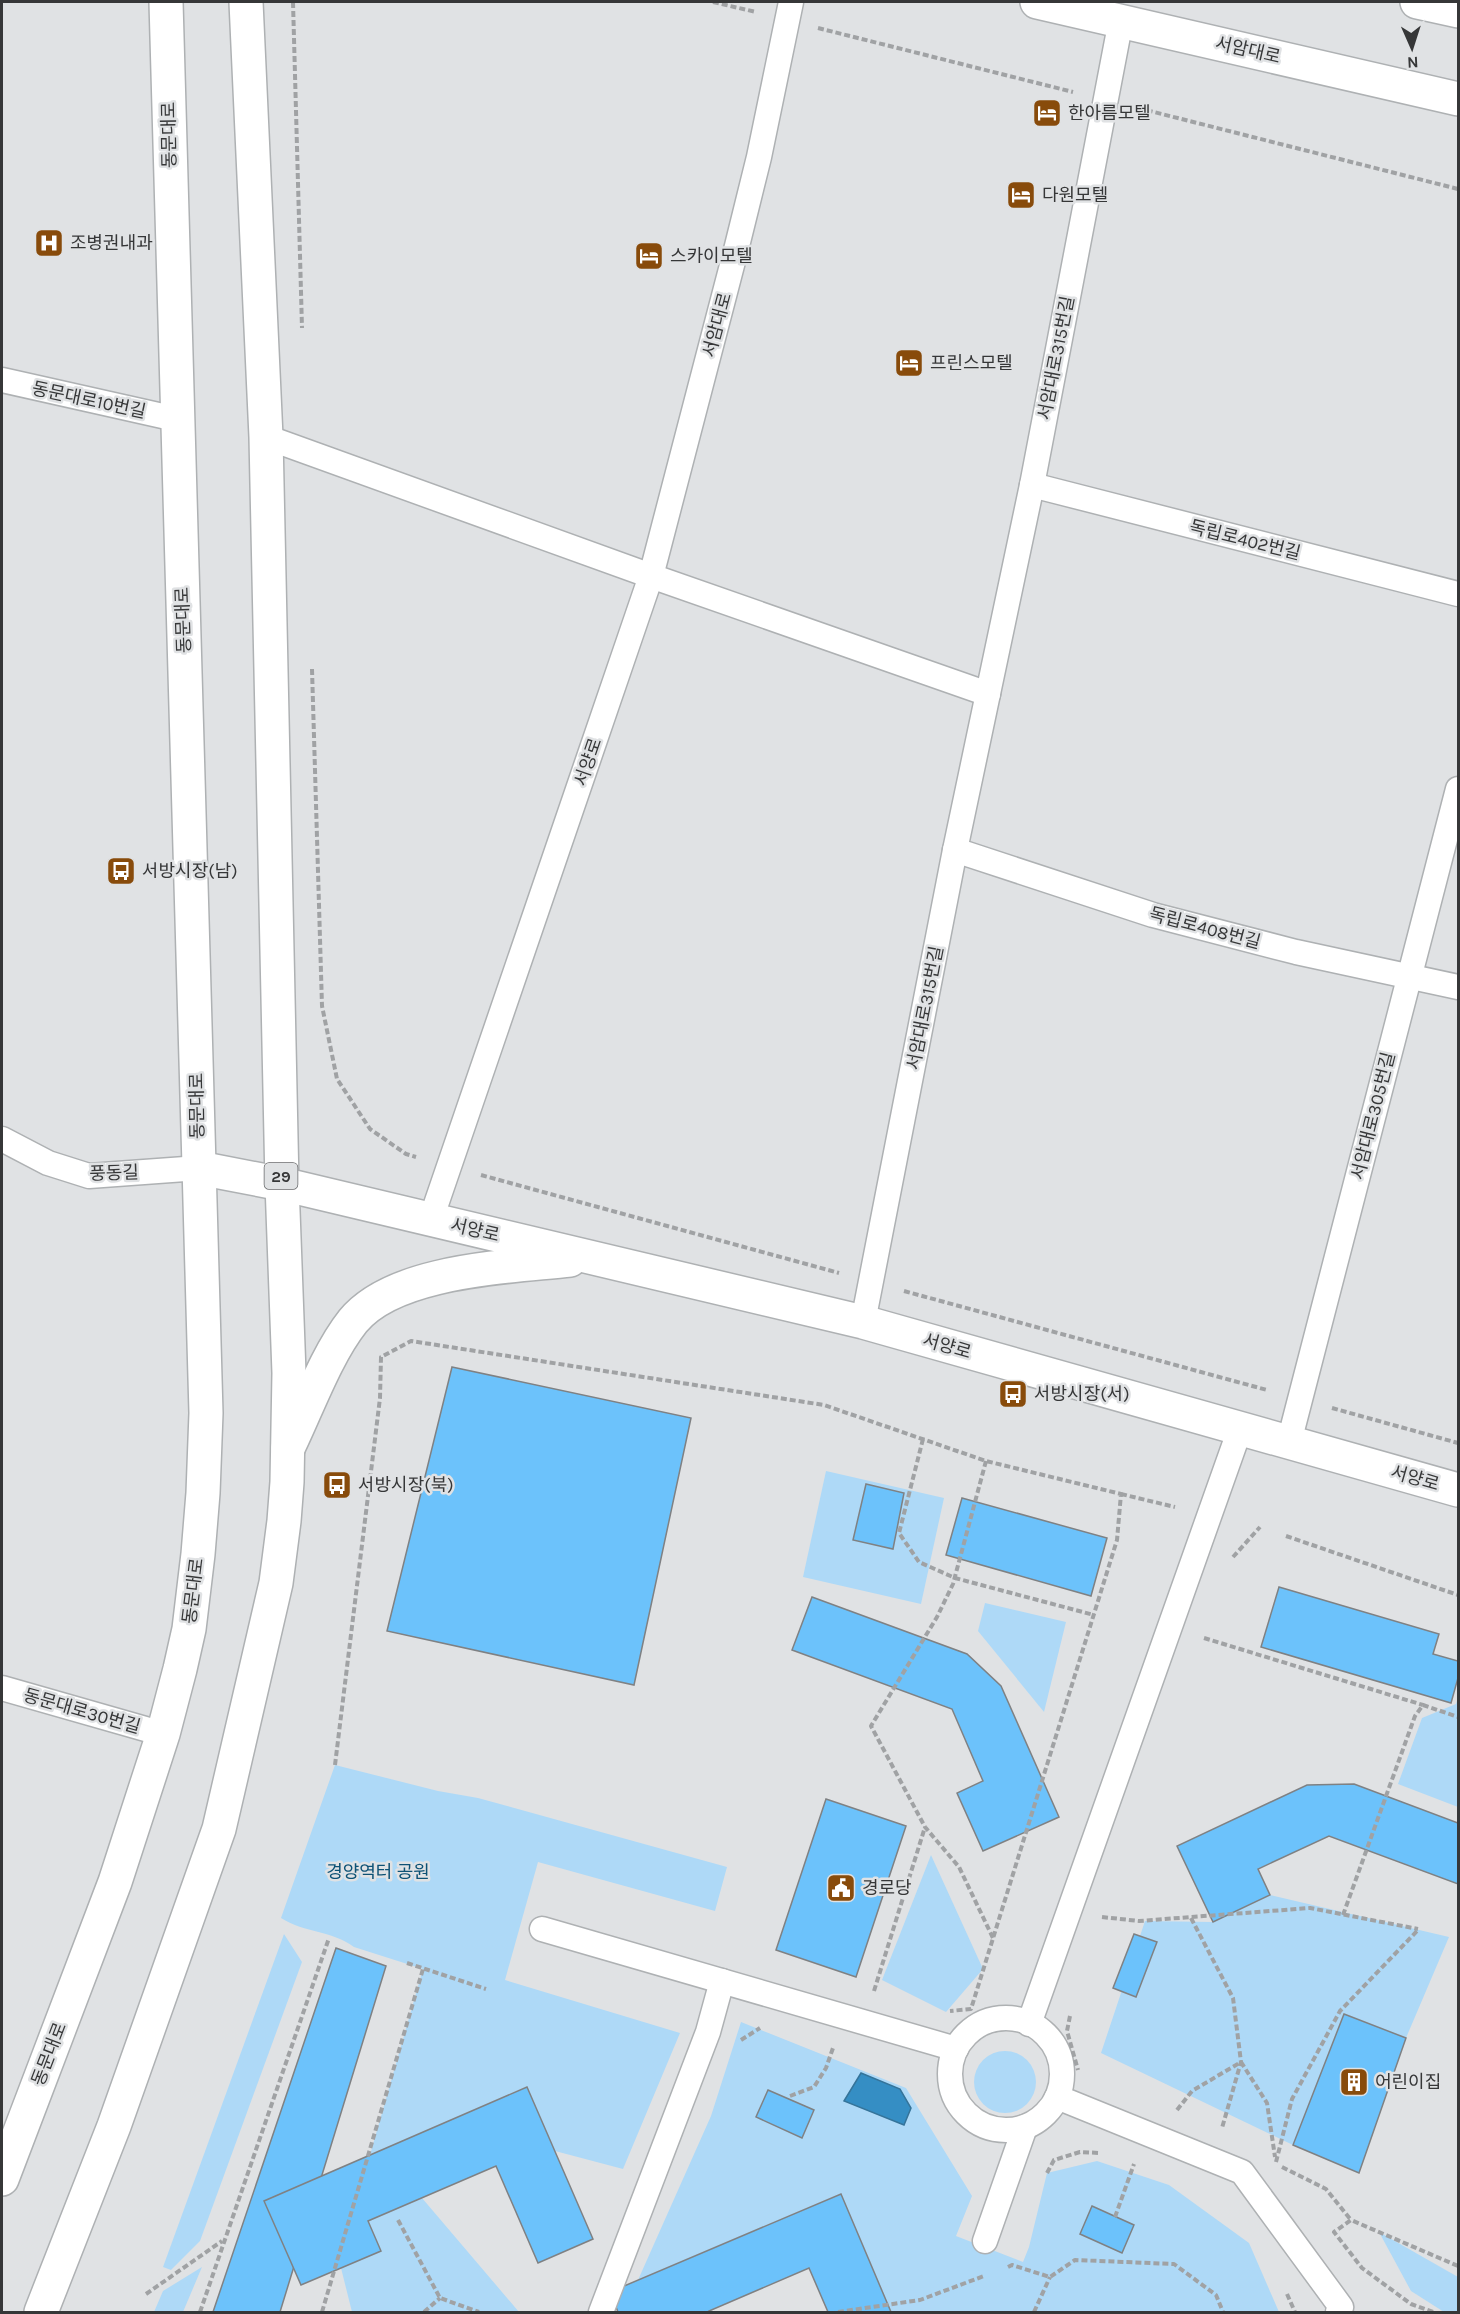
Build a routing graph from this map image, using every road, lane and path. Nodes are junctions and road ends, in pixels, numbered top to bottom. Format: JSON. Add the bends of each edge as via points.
{"nodes":[{"id":1,"x":166,"y":2,"type":"edge"},
{"id":2,"x":246,"y":2,"type":"edge"},
{"id":3,"x":293,"y":2,"type":"edge"},
{"id":4,"x":791,"y":2,"type":"edge"},
{"id":5,"x":1036,"y":2,"type":"edge"},
{"id":6,"x":1417,"y":2,"type":"edge"},
{"id":7,"x":1458,"y":11,"type":"edge"},
{"id":8,"x":1121,"y":20,"type":"junction"},
{"id":9,"x":1458,"y":99,"type":"edge"},
{"id":10,"x":302,"y":333,"type":"dead end"},
{"id":11,"x":2,"y":380,"type":"edge"},
{"id":12,"x":176,"y":419,"type":"junction"},
{"id":13,"x":266,"y":437,"type":"junction"},
{"id":14,"x":1032,"y":485,"type":"junction"},
{"id":15,"x":651,"y":576,"type":"junction"},
{"id":16,"x":1458,"y":594,"type":"edge"},
{"id":17,"x":312,"y":664,"type":"dead end"},
{"id":18,"x":988,"y":694,"type":"junction"},
{"id":19,"x":1458,"y":795,"type":"edge"},
{"id":20,"x":956,"y":850,"type":"junction"},
{"id":21,"x":1410,"y":975,"type":"junction"},
{"id":22,"x":1458,"y":987,"type":"edge"},
{"id":23,"x":2,"y":1139,"type":"edge"},
{"id":24,"x":448,"y":1166,"type":"junction"},
{"id":25,"x":199,"y":1168,"type":"junction"},
{"id":26,"x":282,"y":1184,"type":"junction"},
{"id":27,"x":431,"y":1219,"type":"junction"},
{"id":28,"x":590,"y":1257,"type":"junction"},
{"id":29,"x":871,"y":1282,"type":"junction"},
{"id":30,"x":863,"y":1322,"type":"junction"},
{"id":31,"x":1300,"y":1399,"type":"junction"},
{"id":32,"x":1240,"y":1428,"type":"junction"},
{"id":33,"x":923,"y":1439,"type":"junction"},
{"id":34,"x":1289,"y":1442,"type":"junction"},
{"id":35,"x":1458,"y":1443,"type":"edge"},
{"id":36,"x":288,"y":1448,"type":"junction"},
{"id":37,"x":986,"y":1461,"type":"junction"},
{"id":38,"x":1458,"y":1491,"type":"edge"},
{"id":39,"x":1121,"y":1494,"type":"junction"},
{"id":40,"x":1175,"y":1507,"type":"dead end"},
{"id":41,"x":1260,"y":1527,"type":"dead end"},
{"id":42,"x":1286,"y":1536,"type":"dead end"},
{"id":43,"x":1230,"y":1565,"type":"dead end"},
{"id":44,"x":955,"y":1578,"type":"junction"},
{"id":45,"x":1458,"y":1595,"type":"edge"},
{"id":46,"x":1094,"y":1615,"type":"junction"},
{"id":47,"x":1208,"y":1627,"type":"dead end"},
{"id":48,"x":1204,"y":1638,"type":"junction"},
{"id":49,"x":1200,"y":1648,"type":"dead end"},
{"id":50,"x":2,"y":1688,"type":"edge"},
{"id":51,"x":1423,"y":1705,"type":"junction"},
{"id":52,"x":1458,"y":1717,"type":"edge"},
{"id":53,"x":163,"y":1734,"type":"junction"},
{"id":54,"x":334,"y":1765,"type":"dead end"},
{"id":55,"x":925,"y":1827,"type":"junction"},
{"id":56,"x":1106,"y":1907,"type":"dead end"},
{"id":57,"x":1343,"y":1915,"type":"junction"},
{"id":58,"x":1102,"y":1917,"type":"junction"},
{"id":59,"x":1191,"y":1918,"type":"junction"},
{"id":60,"x":1098,"y":1927,"type":"dead end"},
{"id":61,"x":543,"y":1929,"type":"dead end"},
{"id":62,"x":329,"y":1938,"type":"dead end"},
{"id":63,"x":993,"y":1939,"type":"junction"},
{"id":64,"x":407,"y":1963,"type":"dead end"},
{"id":65,"x":423,"y":1969,"type":"junction"},
{"id":66,"x":722,"y":1981,"type":"junction"},
{"id":67,"x":486,"y":1989,"type":"dead end"},
{"id":68,"x":872,"y":1998,"type":"dead end"},
{"id":69,"x":1071,"y":2008,"type":"dead end"},
{"id":70,"x":946,"y":2012,"type":"dead end"},
{"id":71,"x":767,"y":2024,"type":"dead end"},
{"id":72,"x":1029,"y":2024,"type":"junction"},
{"id":73,"x":822,"y":2044,"type":"dead end"},
{"id":74,"x":734,"y":2045,"type":"dead end"},
{"id":75,"x":957,"y":2049,"type":"junction"},
{"id":76,"x":1241,"y":2062,"type":"junction"},
{"id":77,"x":1080,"y":2079,"type":"dead end"},
{"id":78,"x":790,"y":2096,"type":"dead end"},
{"id":79,"x":1057,"y":2097,"type":"junction"},
{"id":80,"x":1171,"y":2119,"type":"dead end"},
{"id":81,"x":1025,"y":2127,"type":"junction"},
{"id":82,"x":1222,"y":2129,"type":"dead end"},
{"id":83,"x":1101,"y":2153,"type":"dead end"},
{"id":84,"x":1129,"y":2157,"type":"dead end"},
{"id":85,"x":1266,"y":2160,"type":"dead end"},
{"id":86,"x":1276,"y":2164,"type":"junction"},
{"id":87,"x":1047,"y":2173,"type":"dead end"},
{"id":88,"x":2,"y":2179,"type":"edge"},
{"id":89,"x":1115,"y":2217,"type":"dead end"},
{"id":90,"x":398,"y":2220,"type":"dead end"},
{"id":91,"x":1351,"y":2220,"type":"junction"},
{"id":92,"x":223,"y":2241,"type":"junction"},
{"id":93,"x":984,"y":2241,"type":"dead end"},
{"id":94,"x":1458,"y":2266,"type":"edge"},
{"id":95,"x":1001,"y":2269,"type":"dead end"},
{"id":96,"x":991,"y":2273,"type":"dead end"},
{"id":97,"x":1050,"y":2277,"type":"junction"},
{"id":98,"x":1284,"y":2285,"type":"dead end"},
{"id":99,"x":146,"y":2294,"type":"dead end"},
{"id":100,"x":440,"y":2298,"type":"junction"},
{"id":101,"x":1343,"y":2311,"type":"edge"},
{"id":102,"x":41,"y":2313,"type":"edge"},
{"id":103,"x":200,"y":2313,"type":"edge"},
{"id":104,"x":322,"y":2313,"type":"edge"},
{"id":105,"x":424,"y":2313,"type":"edge"},
{"id":106,"x":479,"y":2313,"type":"edge"},
{"id":107,"x":601,"y":2313,"type":"edge"},
{"id":108,"x":838,"y":2313,"type":"edge"},
{"id":109,"x":1034,"y":2313,"type":"edge"},
{"id":110,"x":1223,"y":2313,"type":"edge"},
{"id":111,"x":1295,"y":2313,"type":"edge"},
{"id":112,"x":1433,"y":2313,"type":"edge"}],
"edges":[{"from":1,"to":12,"type":"main road","name":"동문대로"},
{"from":2,"to":13,"type":"main road","number":"29"},
{"from":3,"to":10,"type":"path"},
{"from":4,"to":15,"type":"lane","name":"서암대로","via":[[759,157]]},
{"from":5,"to":8,"type":"main road","name":"서암대로"},
{"from":6,"to":7,"type":"main road"},
{"from":8,"to":9,"type":"main road","name":"서암대로"},
{"from":8,"to":14,"type":"lane","name":"서암대로315번길"},
{"from":11,"to":12,"type":"lane","name":"동문대로10번길"},
{"from":12,"to":25,"type":"main road","name":"동문대로"},
{"from":13,"to":15,"type":"lane"},
{"from":13,"to":26,"type":"main road","number":"29"},
{"from":14,"to":16,"type":"lane","name":"독립로402번길"},
{"from":14,"to":18,"type":"lane","name":"서암대로315번길"},
{"from":15,"to":18,"type":"lane"},
{"from":15,"to":24,"type":"lane","name":"서양로"},
{"from":17,"to":24,"type":"path","via":[[322,1006],[337,1079],[370,1129],[406,1154]]},
{"from":18,"to":20,"type":"lane","name":"서암대로315번길"},
{"from":19,"to":21,"type":"lane","name":"서암대로305번길"},
{"from":20,"to":21,"type":"lane","name":"독립로408번길","via":[[1153,915],[1296,952]]},
{"from":20,"to":29,"type":"lane","name":"서암대로315번길"},
{"from":21,"to":22,"type":"lane","name":"독립로408번길"},
{"from":21,"to":31,"type":"lane","name":"서암대로305번길"},
{"from":23,"to":25,"type":"lane","name":"풍동길","via":[[48,1163],[89,1176]]},
{"from":24,"to":27,"type":"lane","name":"서양로"},
{"from":24,"to":29,"type":"path"},
{"from":25,"to":26,"type":"main road","name":"서양로"},
{"from":25,"to":53,"type":"main road","name":"동문대로","via":[[206,1413],[203,1493],[189,1629]]},
{"from":26,"to":27,"type":"main road","name":"서양로"},
{"from":26,"to":36,"type":"main road","number":"29"},
{"from":27,"to":28,"type":"main road","name":"서양로"},
{"from":28,"to":30,"type":"main road","name":"서양로"},
{"from":28,"to":36,"type":"main road","via":[[425,1280],[372,1304],[354,1320],[339,1342]]},
{"from":29,"to":30,"type":"lane","name":"서암대로315번길"},
{"from":29,"to":31,"type":"path"},
{"from":30,"to":32,"type":"main road","name":"서양로"},
{"from":31,"to":34,"type":"lane","name":"서암대로305번길"},
{"from":31,"to":35,"type":"path"},
{"from":32,"to":34,"type":"main road","name":"서양로"},
{"from":32,"to":72,"type":"lane"},
{"from":33,"to":37,"type":"path"},
{"from":33,"to":44,"type":"path","via":[[899,1533],[919,1562]]},
{"from":33,"to":54,"type":"path","via":[[825,1405],[447,1346],[411,1341],[381,1357],[380,1398]]},
{"from":34,"to":38,"type":"main road","name":"서양로"},
{"from":36,"to":102,"type":"main road","number":"29","via":[[276,1583],[219,1829],[114,2126]]},
{"from":37,"to":39,"type":"path"},
{"from":37,"to":44,"type":"path"},
{"from":39,"to":40,"type":"path"},
{"from":39,"to":46,"type":"path","via":[[1117,1540]]},
{"from":41,"to":43,"type":"path","via":[[1234,1555]]},
{"from":42,"to":45,"type":"path"},
{"from":44,"to":46,"type":"path"},
{"from":44,"to":55,"type":"path","via":[[937,1617],[871,1725]]},
{"from":46,"to":63,"type":"path"},
{"from":47,"to":48,"type":"path"},
{"from":48,"to":49,"type":"path"},
{"from":48,"to":51,"type":"path"},
{"from":50,"to":53,"type":"lane","name":"동문대로30번길"},
{"from":51,"to":52,"type":"path"},
{"from":51,"to":57,"type":"path","via":[[1415,1716]]},
{"from":53,"to":88,"type":"main road","name":"동문대로","via":[[115,1882]]},
{"from":55,"to":63,"type":"path","via":[[959,1867]]},
{"from":55,"to":68,"type":"path"},
{"from":56,"to":58,"type":"path"},
{"from":57,"to":59,"type":"path","via":[[1310,1908]]},
{"from":57,"to":86,"type":"path","via":[[1418,1929],[1340,2011],[1292,2099]]},
{"from":58,"to":59,"type":"path","via":[[1138,1922]]},
{"from":58,"to":60,"type":"path"},
{"from":59,"to":76,"type":"path","via":[[1233,1998]]},
{"from":61,"to":66,"type":"lane"},
{"from":62,"to":92,"type":"path"},
{"from":63,"to":70,"type":"path","via":[[971,2009]]},
{"from":64,"to":65,"type":"path"},
{"from":65,"to":67,"type":"path"},
{"from":65,"to":104,"type":"path"},
{"from":66,"to":75,"type":"lane"},
{"from":66,"to":107,"type":"lane","via":[[708,2032]]},
{"from":69,"to":77,"type":"path","via":[[1067,2031]]},
{"from":71,"to":74,"type":"path"},
{"from":72,"to":75,"type":"lane","via":[[1019,2019],[984,2023],[968,2034]]},
{"from":72,"to":79,"type":"lane","via":[[1050,2040],[1059,2055],[1062,2073]]},
{"from":73,"to":78,"type":"path","via":[[833,2048],[826,2068],[814,2087]]},
{"from":75,"to":81,"type":"lane","via":[[951,2067],[951,2086],[958,2103],[971,2118],[1006,2131]]},
{"from":76,"to":80,"type":"path","via":[[1192,2091]]},
{"from":76,"to":82,"type":"path"},
{"from":76,"to":86,"type":"path","via":[[1266,2103]]},
{"from":79,"to":81,"type":"lane","via":[[1040,2119]]},
{"from":79,"to":101,"type":"lane","via":[[1242,2172]]},
{"from":81,"to":93,"type":"lane"},
{"from":83,"to":87,"type":"path","via":[[1080,2152],[1054,2160]]},
{"from":84,"to":89,"type":"path","via":[[1135,2160]]},
{"from":85,"to":86,"type":"path"},
{"from":86,"to":91,"type":"path","via":[[1326,2189]]},
{"from":90,"to":100,"type":"path"},
{"from":91,"to":94,"type":"path"},
{"from":91,"to":112,"type":"path","via":[[1334,2232],[1362,2268],[1411,2304]]},
{"from":92,"to":99,"type":"path"},
{"from":92,"to":103,"type":"path"},
{"from":95,"to":97,"type":"path","via":[[1012,2265]]},
{"from":96,"to":108,"type":"path","via":[[920,2300]]},
{"from":97,"to":109,"type":"path"},
{"from":97,"to":110,"type":"path","via":[[1075,2260],[1174,2264],[1216,2295]]},
{"from":98,"to":111,"type":"path"},
{"from":100,"to":105,"type":"path"},
{"from":100,"to":106,"type":"path"}]}
